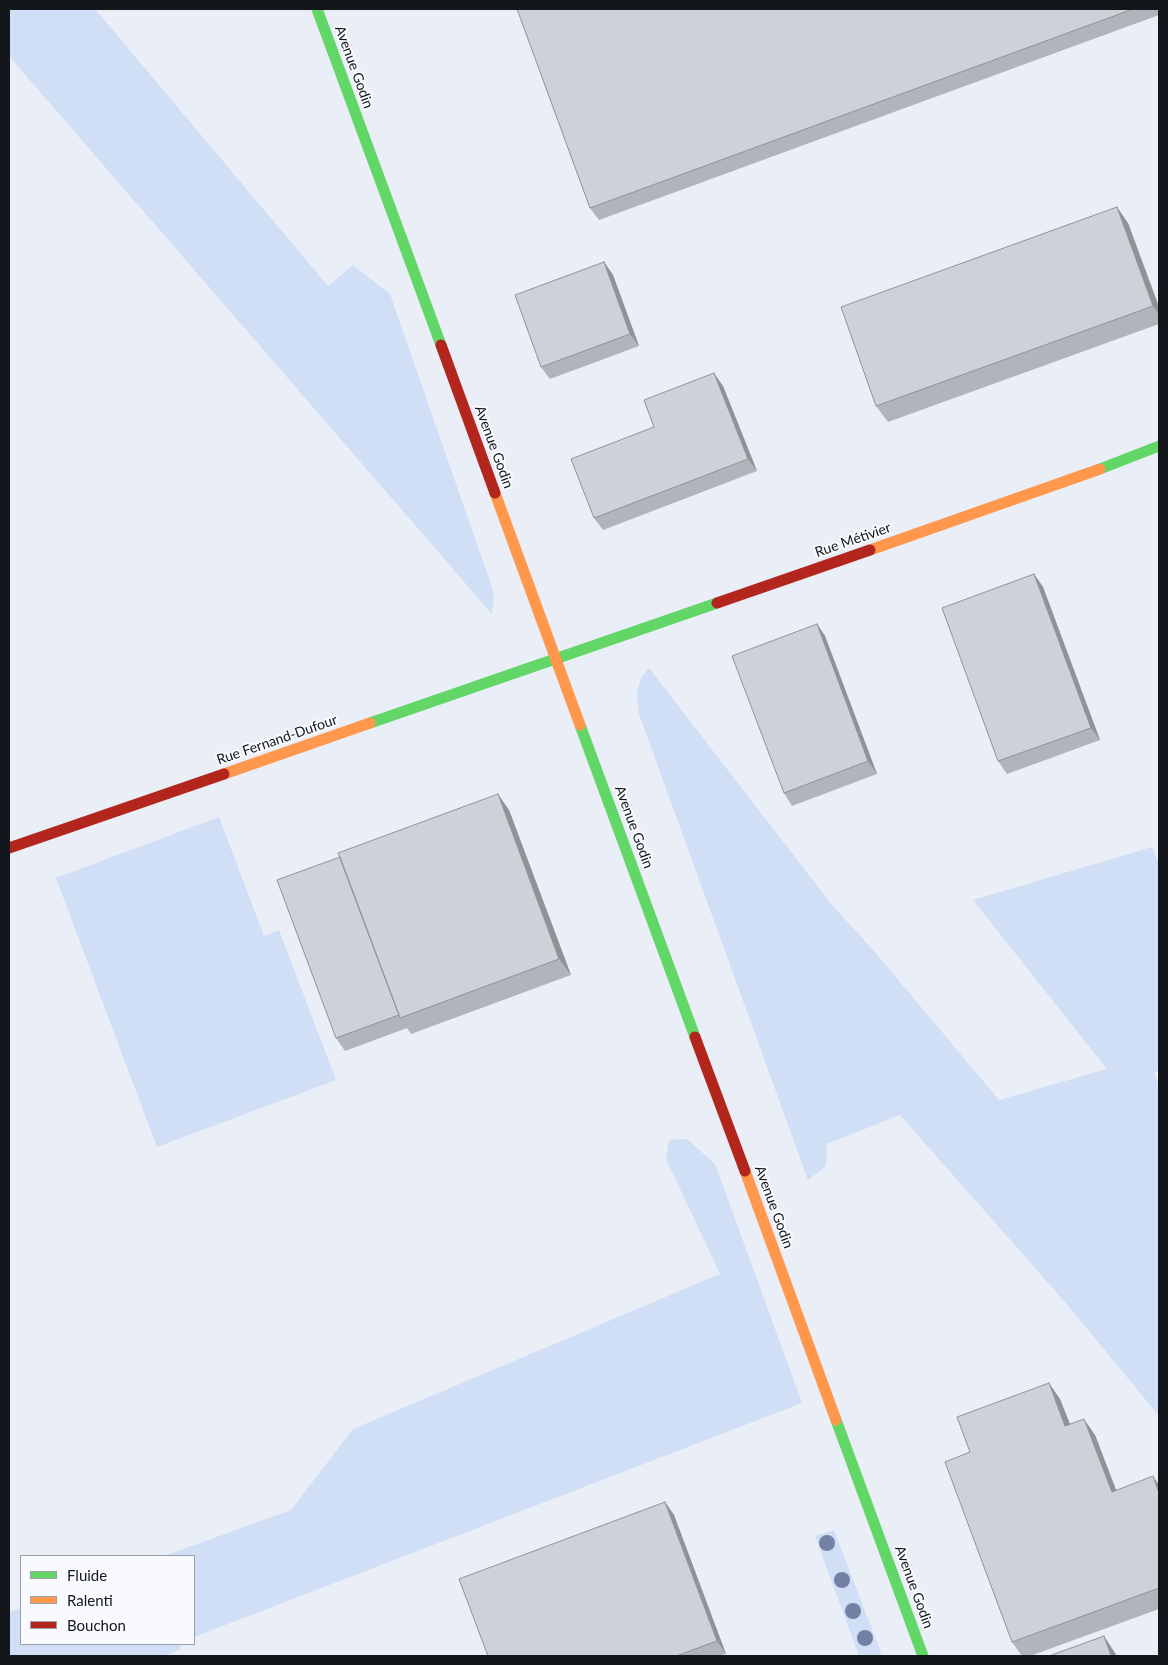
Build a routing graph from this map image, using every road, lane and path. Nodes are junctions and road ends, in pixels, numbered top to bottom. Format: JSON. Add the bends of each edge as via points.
{"nodes":[{"id":1,"x":317,"y":9,"type":"edge"},
{"id":2,"x":1159,"y":446,"type":"edge"},
{"id":3,"x":556,"y":659,"type":"junction"},
{"id":4,"x":9,"y":848,"type":"edge"},
{"id":5,"x":923,"y":1656,"type":"edge"}],
"edges":[{"from":1,"to":3,"type":"street","name":"Avenue Godin"},
{"from":2,"to":3,"type":"street","name":"Rue Métivier","via":[[1060,485]]},
{"from":3,"to":4,"type":"street","name":"Rue Fernand-Dufour"},
{"from":3,"to":5,"type":"street","name":"Avenue Godin"}]}
